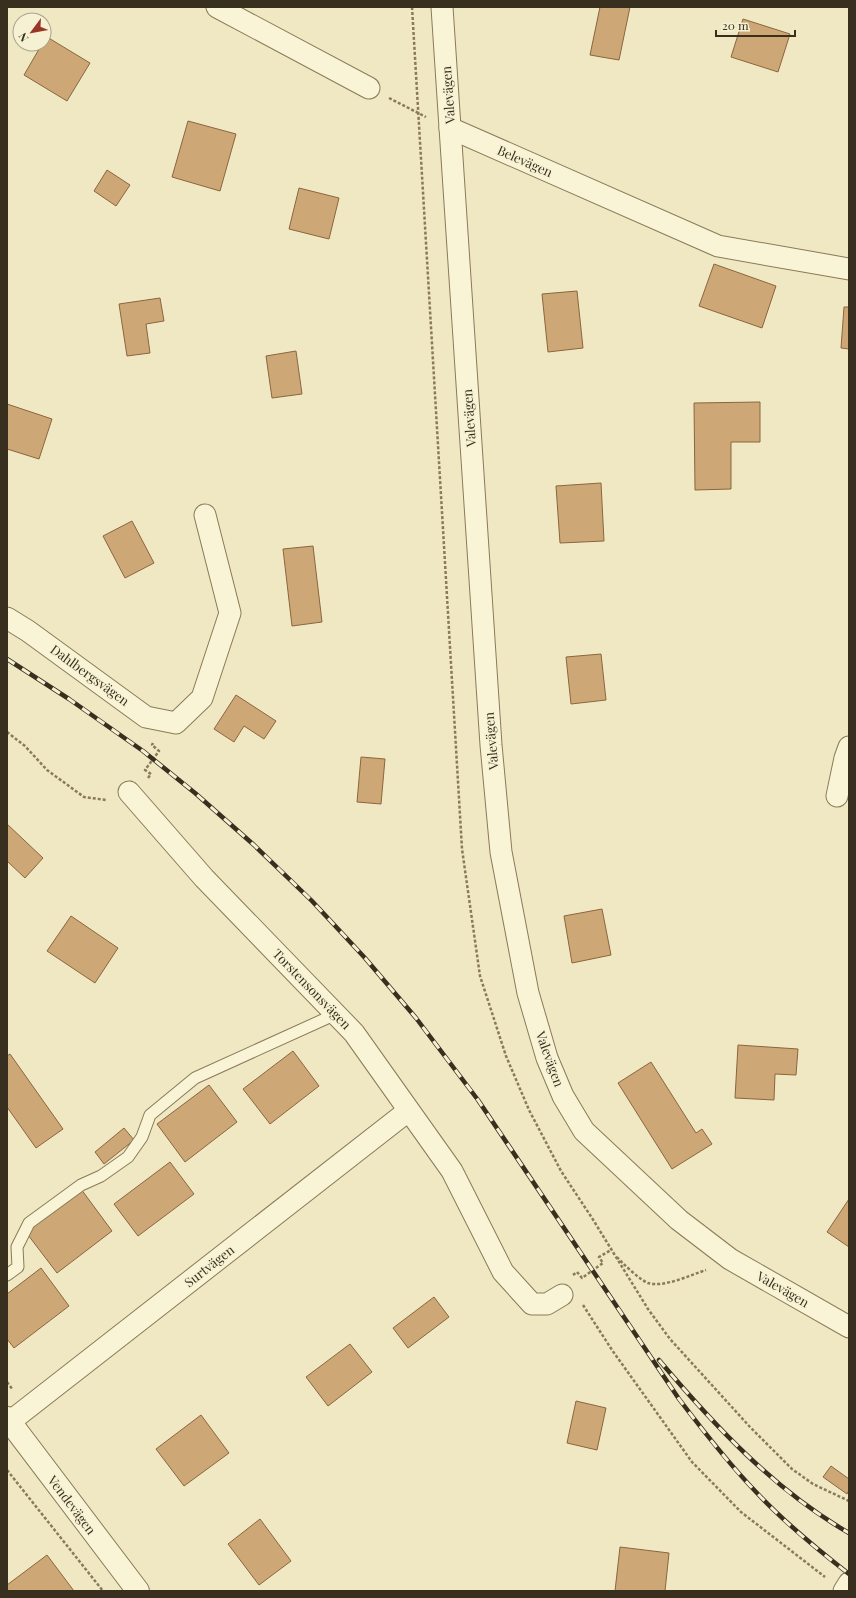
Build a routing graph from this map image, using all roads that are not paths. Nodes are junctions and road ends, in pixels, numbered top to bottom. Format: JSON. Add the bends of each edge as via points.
{"nodes":[{"id":1,"x":217,"y":7,"type":"edge"},
{"id":2,"x":442,"y":7,"type":"edge"},
{"id":3,"x":369,"y":88,"type":"road end"},
{"id":4,"x":450,"y":128,"type":"junction"},
{"id":5,"x":849,"y":270,"type":"edge"},
{"id":6,"x":204,"y":515,"type":"dead end"},
{"id":7,"x":7,"y":618,"type":"edge"},
{"id":8,"x":849,"y":747,"type":"edge"},
{"id":9,"x":129,"y":792,"type":"road end"},
{"id":10,"x":837,"y":796,"type":"dead end"},
{"id":11,"x":336,"y":1014,"type":"junction"},
{"id":12,"x":408,"y":1111,"type":"junction"},
{"id":13,"x":7,"y":1275,"type":"edge"},
{"id":14,"x":571,"y":1298,"type":"road end"},
{"id":15,"x":849,"y":1327,"type":"edge"},
{"id":16,"x":8,"y":1421,"type":"edge"},
{"id":17,"x":849,"y":1584,"type":"edge"},
{"id":18,"x":138,"y":1591,"type":"edge"},
{"id":19,"x":844,"y":1591,"type":"edge"}],
"edges":[{"from":1,"to":3,"type":"street"},
{"from":2,"to":4,"type":"street","name":"Valevägen"},
{"from":4,"to":5,"type":"street","name":"Belevägen","via":[[718,246]]},
{"from":4,"to":15,"type":"street","name":"Valevägen","via":[[491,745],[501,852],[528,993],[547,1058],[563,1096],[584,1131],[679,1220],[730,1259]]},
{"from":6,"to":7,"type":"street","name":"Dahlbergsvägen","via":[[230,613],[202,698],[176,723],[146,717]]},
{"from":8,"to":10,"type":"street","via":[[844,758]]},
{"from":9,"to":11,"type":"street","name":"Torstensonsvägen","via":[[204,878]]},
{"from":11,"to":12,"type":"street","name":"Torstensonsvägen","via":[[354,1033]]},
{"from":11,"to":13,"type":"lane","via":[[195,1078],[150,1115],[142,1137],[128,1157],[101,1176],[81,1185],[29,1223],[17,1247],[18,1267]]},
{"from":12,"to":14,"type":"street","name":"Torstensonsvägen","via":[[452,1171],[503,1272],[532,1304],[547,1304]]},
{"from":12,"to":16,"type":"street","name":"Surtvägen"},
{"from":16,"to":18,"type":"street","name":"Vendevägen"},
{"from":17,"to":19,"type":"street"}]}
